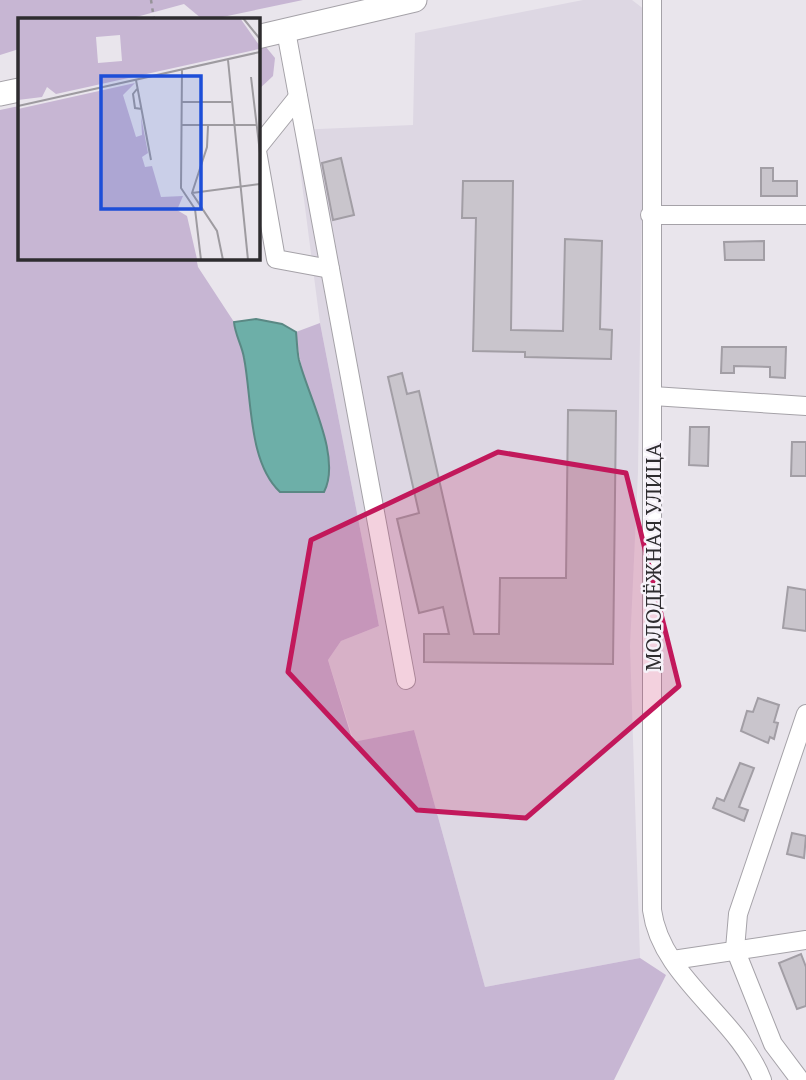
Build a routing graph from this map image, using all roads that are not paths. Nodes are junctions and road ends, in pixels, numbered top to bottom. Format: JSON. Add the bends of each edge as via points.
{"nodes":[{"id":1,"x":415,"y":0,"type":"edge"},
{"id":2,"x":652,"y":0,"type":"edge"},
{"id":3,"x":286,"y":31,"type":"junction"},
{"id":4,"x":259,"y":37,"type":"edge"},
{"id":5,"x":18,"y":90,"type":"edge"},
{"id":6,"x":0,"y":94,"type":"edge"},
{"id":7,"x":298,"y":97,"type":"junction"},
{"id":8,"x":259,"y":147,"type":"edge"},
{"id":9,"x":259,"y":161,"type":"edge"},
{"id":10,"x":650,"y":215,"type":"junction"},
{"id":11,"x":806,"y":215,"type":"edge"},
{"id":12,"x":330,"y":269,"type":"junction"},
{"id":13,"x":653,"y":396,"type":"junction"},
{"id":14,"x":806,"y":406,"type":"edge"},
{"id":15,"x":406,"y":680,"type":"dead end"},
{"id":16,"x":806,"y":714,"type":"edge"},
{"id":17,"x":806,"y":940,"type":"edge"},
{"id":18,"x":735,"y":949,"type":"junction"},
{"id":19,"x":673,"y":960,"type":"junction"},
{"id":20,"x":762,"y":1080,"type":"edge"},
{"id":21,"x":800,"y":1080,"type":"edge"}],
"edges":[{"from":1,"to":3,"type":"main road"},
{"from":2,"to":10,"type":"street","name":"МОЛОДЁЖНАЯ УЛИЦА"},
{"from":3,"to":4,"type":"main road"},
{"from":3,"to":7,"type":"street"},
{"from":5,"to":6,"type":"main road"},
{"from":7,"to":8,"type":"street"},
{"from":7,"to":12,"type":"street"},
{"from":9,"to":12,"type":"street","via":[[276,259]]},
{"from":10,"to":11,"type":"street"},
{"from":10,"to":13,"type":"street","name":"МОЛОДЁЖНАЯ УЛИЦА"},
{"from":12,"to":15,"type":"street"},
{"from":13,"to":14,"type":"street"},
{"from":13,"to":19,"type":"street","name":"МОЛОДЁЖНАЯ УЛИЦА","via":[[652,910],[654,925]]},
{"from":16,"to":18,"type":"street","via":[[737,914]]},
{"from":17,"to":18,"type":"street"},
{"from":18,"to":19,"type":"street"},
{"from":18,"to":21,"type":"street","via":[[773,1044]]},
{"from":19,"to":20,"type":"street","name":"МОЛОДЁЖНАЯ УЛИЦА","via":[[736,1039]]}]}
